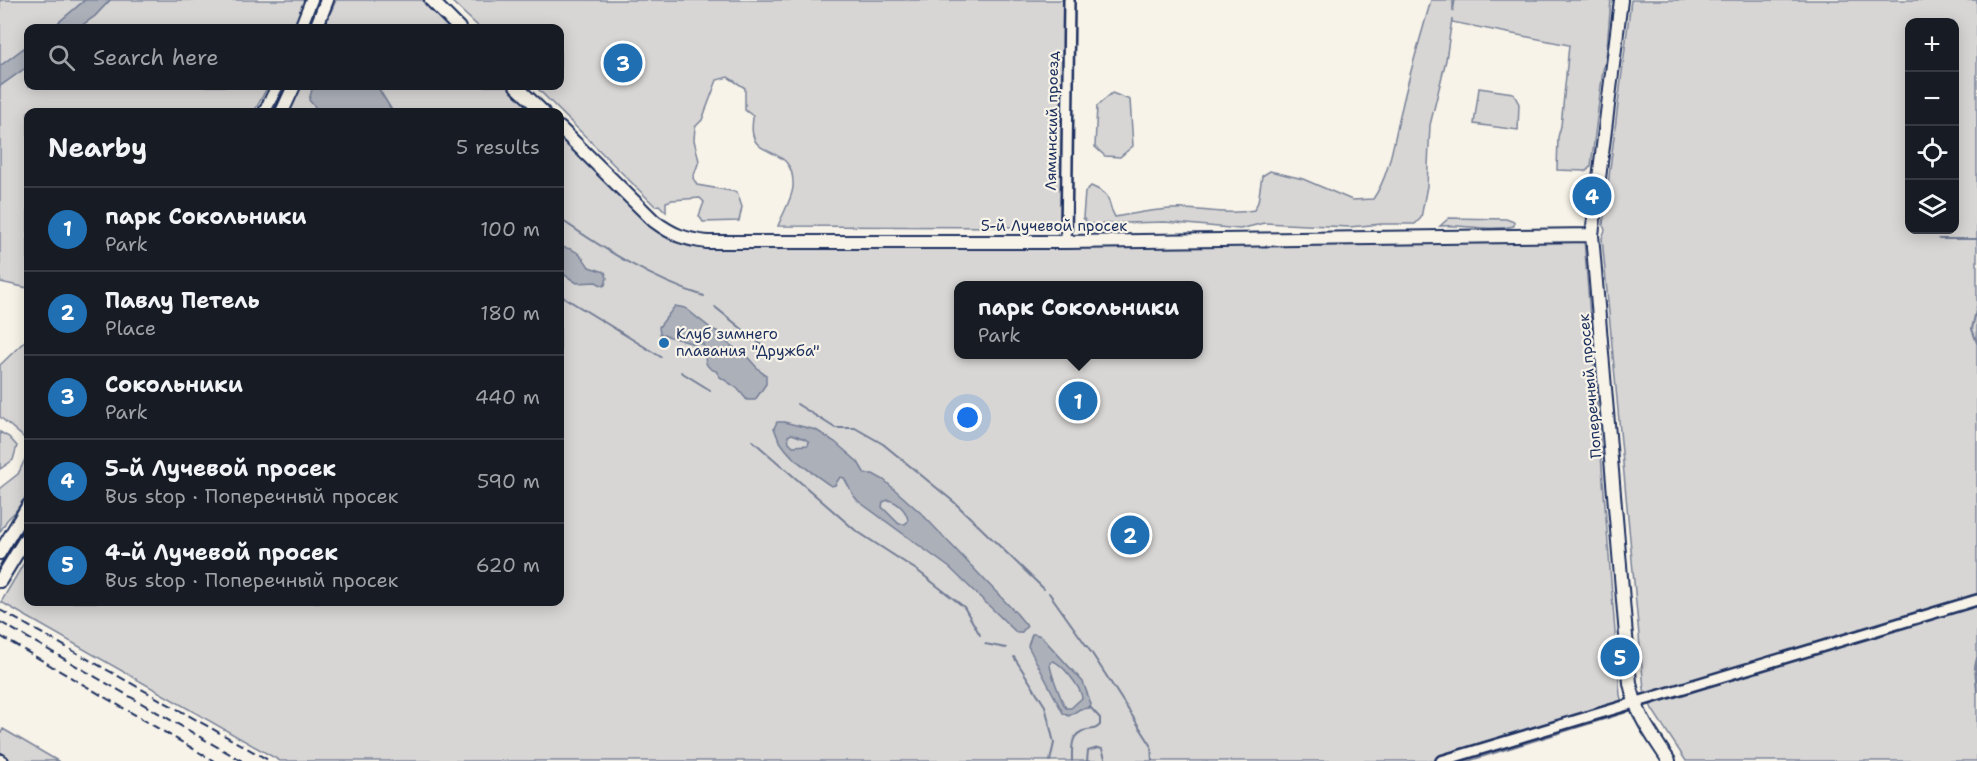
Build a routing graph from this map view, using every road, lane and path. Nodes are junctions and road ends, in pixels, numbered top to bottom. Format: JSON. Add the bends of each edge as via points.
{"nodes":[{"id":1,"x":312,"y":0,"type":"edge"},
{"id":2,"x":327,"y":0,"type":"edge"},
{"id":3,"x":431,"y":0,"type":"edge"},
{"id":4,"x":1069,"y":0,"type":"edge"},
{"id":5,"x":1621,"y":0,"type":"edge"},
{"id":6,"x":302,"y":24,"type":"edge"},
{"id":7,"x":318,"y":24,"type":"edge"},
{"id":8,"x":455,"y":24,"type":"edge"},
{"id":9,"x":276,"y":90,"type":"edge"},
{"id":10,"x":292,"y":90,"type":"edge"},
{"id":11,"x":520,"y":90,"type":"edge"},
{"id":12,"x":267,"y":108,"type":"edge"},
{"id":13,"x":284,"y":108,"type":"edge"},
{"id":14,"x":539,"y":108,"type":"edge"},
{"id":15,"x":564,"y":132,"type":"edge"},
{"id":16,"x":1592,"y":235,"type":"junction"},
{"id":17,"x":1066,"y":242,"type":"junction"},
{"id":18,"x":24,"y":513,"type":"edge"},
{"id":19,"x":24,"y":541,"type":"edge"},
{"id":20,"x":0,"y":553,"type":"edge"},
{"id":21,"x":0,"y":581,"type":"edge"},
{"id":22,"x":1977,"y":600,"type":"edge"},
{"id":23,"x":1634,"y":703,"type":"junction"},
{"id":24,"x":1441,"y":761,"type":"edge"},
{"id":25,"x":1669,"y":761,"type":"edge"}],
"edges":[{"from":1,"to":6,"type":"street"},
{"from":2,"to":7,"type":"street"},
{"from":3,"to":8,"type":"street"},
{"from":4,"to":17,"type":"street","name":"Ляминский проезд"},
{"from":5,"to":16,"type":"street","name":"Поперечный просек"},
{"from":9,"to":12,"type":"street"},
{"from":10,"to":13,"type":"street"},
{"from":11,"to":14,"type":"street"},
{"from":15,"to":17,"type":"street","name":"5-й Лучевой просек","via":[[654,221],[689,240]]},
{"from":16,"to":17,"type":"street","name":"5-й Лучевой просек"},
{"from":16,"to":23,"type":"street","name":"Поперечный просек"},
{"from":18,"to":20,"type":"street"},
{"from":19,"to":21,"type":"street"},
{"from":22,"to":23,"type":"street"},
{"from":23,"to":24,"type":"street"},
{"from":23,"to":25,"type":"street","name":"Поперечный просек"}]}
